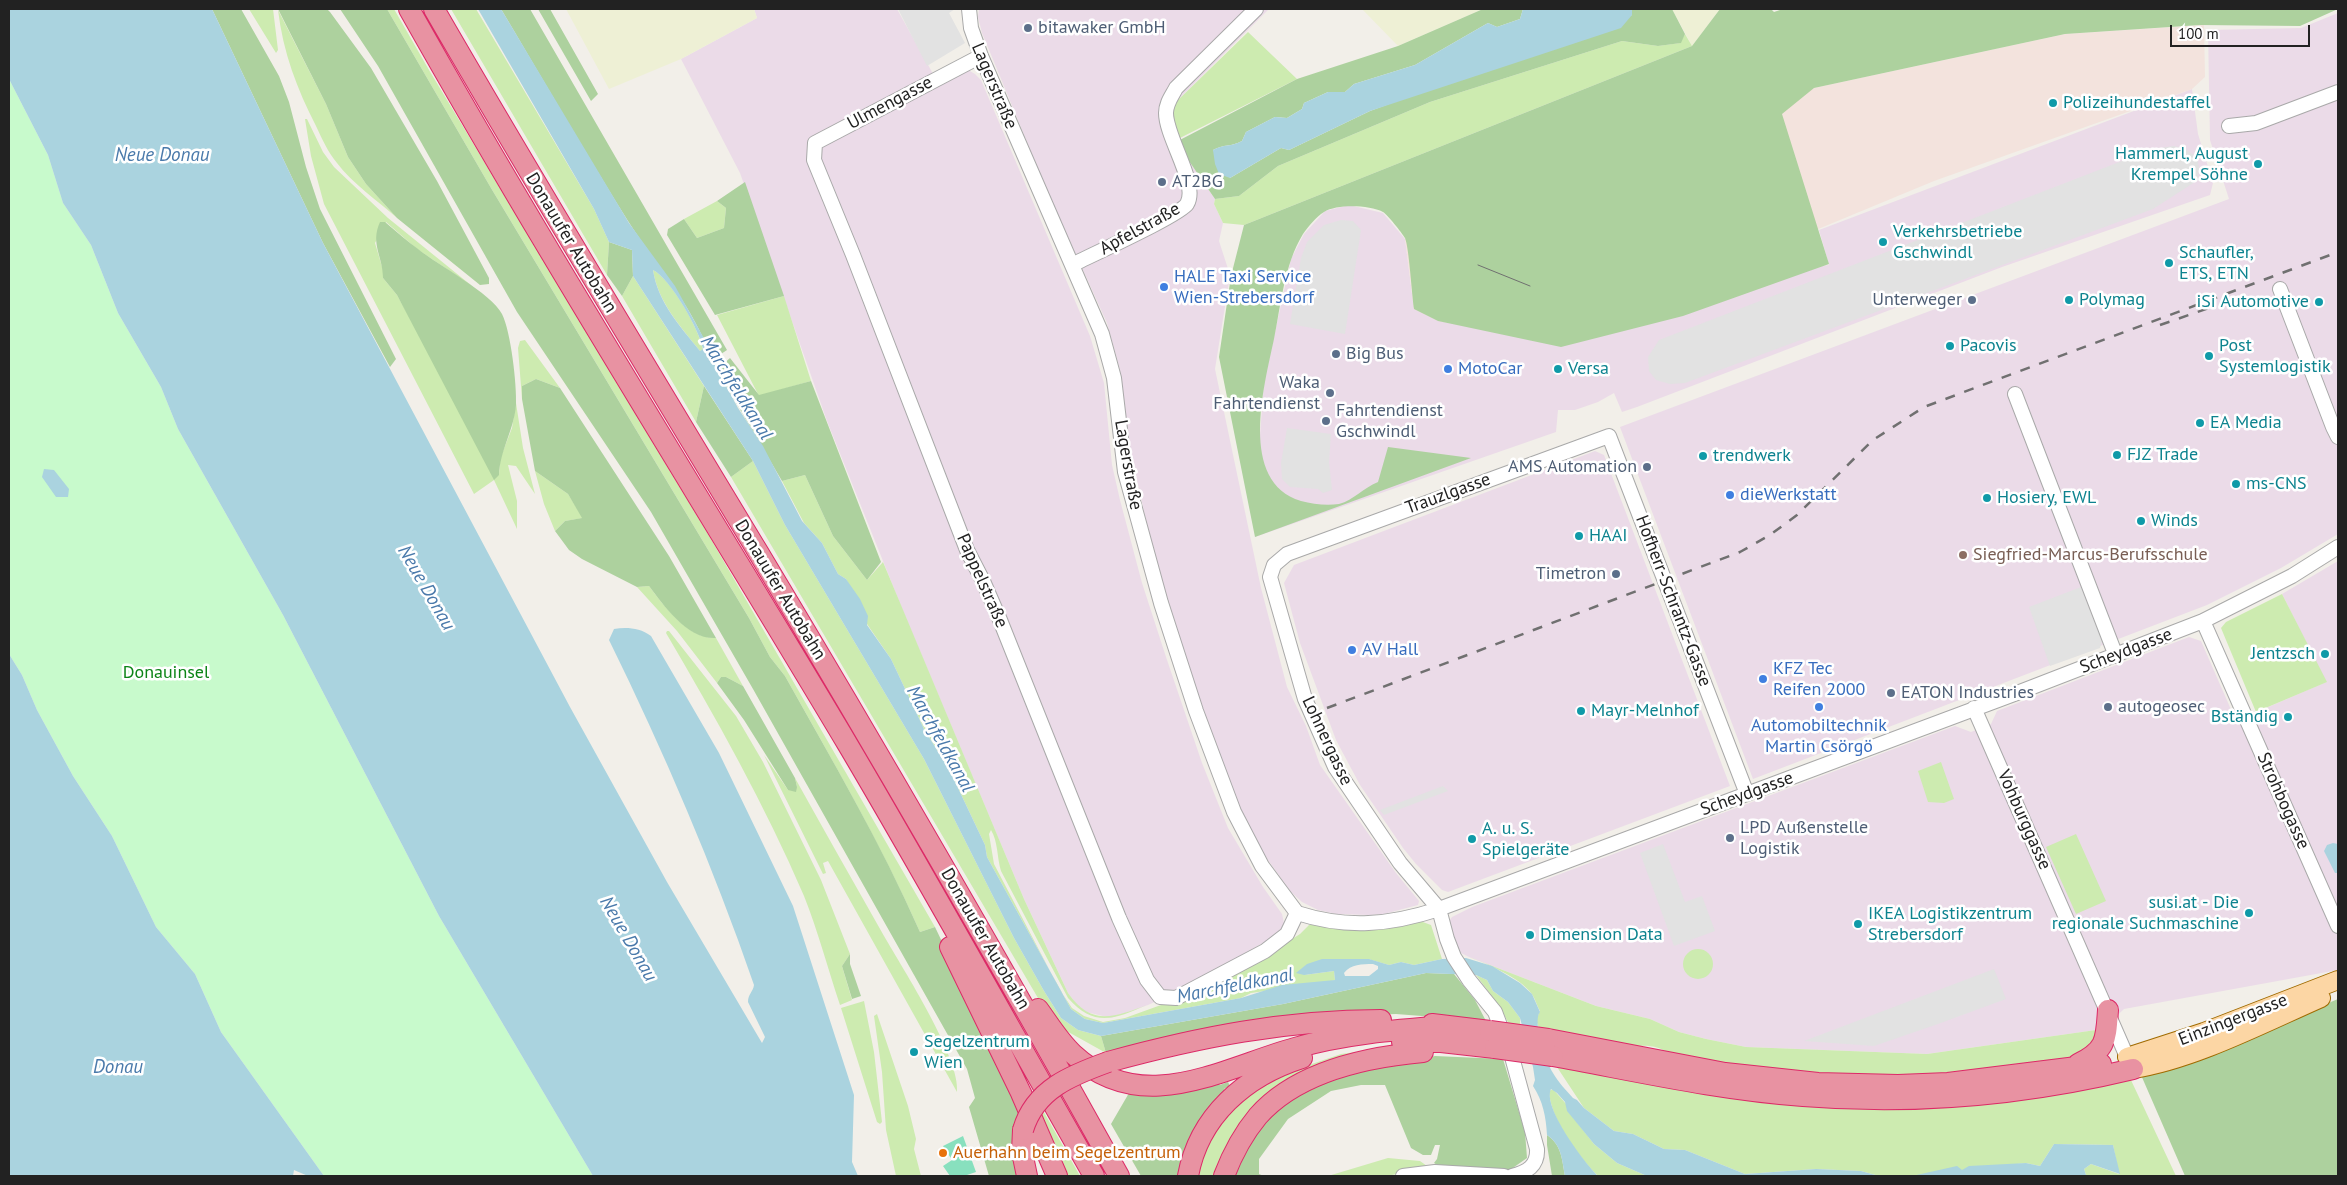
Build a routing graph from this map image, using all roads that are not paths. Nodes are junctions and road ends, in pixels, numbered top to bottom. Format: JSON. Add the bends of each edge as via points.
{"nodes":[{"id":1,"x":409,"y":9,"type":"edge"},
{"id":2,"x":434,"y":9,"type":"edge"},
{"id":3,"x":1256,"y":9,"type":"edge"},
{"id":4,"x":968,"y":11,"type":"edge"},
{"id":5,"x":981,"y":56,"type":"junction"},
{"id":6,"x":2338,"y":92,"type":"edge"},
{"id":7,"x":2229,"y":126,"type":"dead end"},
{"id":8,"x":814,"y":160,"type":"joint"},
{"id":9,"x":1072,"y":265,"type":"junction"},
{"id":10,"x":2280,"y":288,"type":"dead end"},
{"id":11,"x":2015,"y":394,"type":"dead end"},
{"id":12,"x":1609,"y":436,"type":"joint"},
{"id":13,"x":2338,"y":437,"type":"edge"},
{"id":14,"x":2338,"y":547,"type":"edge"},
{"id":15,"x":1287,"y":554,"type":"joint"},
{"id":16,"x":2203,"y":621,"type":"junction"},
{"id":17,"x":2116,"y":656,"type":"junction"},
{"id":18,"x":1974,"y":708,"type":"junction"},
{"id":19,"x":1747,"y":794,"type":"junction"},
{"id":20,"x":924,"y":874,"type":"junction"},
{"id":21,"x":1439,"y":909,"type":"junction"},
{"id":22,"x":1297,"y":912,"type":"junction"},
{"id":23,"x":2338,"y":926,"type":"edge"},
{"id":24,"x":988,"y":943,"type":"junction"},
{"id":25,"x":2338,"y":980,"type":"edge"},
{"id":26,"x":2338,"y":991,"type":"edge"},
{"id":27,"x":2108,"y":1010,"type":"junction"},
{"id":28,"x":1445,"y":1026,"type":"junction"},
{"id":29,"x":1492,"y":1039,"type":"junction"},
{"id":30,"x":1471,"y":1046,"type":"junction"},
{"id":31,"x":1550,"y":1048,"type":"junction"},
{"id":32,"x":2130,"y":1063,"type":"junction"},
{"id":33,"x":2072,"y":1067,"type":"junction"},
{"id":34,"x":1027,"y":1176,"type":"edge"},
{"id":35,"x":1057,"y":1176,"type":"edge"},
{"id":36,"x":1094,"y":1176,"type":"edge"},
{"id":37,"x":1119,"y":1176,"type":"edge"},
{"id":38,"x":1188,"y":1176,"type":"edge"},
{"id":39,"x":1224,"y":1176,"type":"edge"},
{"id":40,"x":1403,"y":1176,"type":"edge"},
{"id":41,"x":1504,"y":1176,"type":"edge"},
{"id":42,"x":1512,"y":1176,"type":"edge"}],
"edges":[{"from":1,"to":20,"type":"highway","name":"Donauufer Autobahn"},
{"from":2,"to":24,"type":"highway","name":"Donauufer Autobahn"},
{"from":3,"to":9,"type":"street","name":"Apfelstraße","via":[[1176,88],[1168,101],[1166,112],[1170,136],[1190,193],[1186,205]]},
{"from":4,"to":5,"type":"street","name":"Lagerstraße"},
{"from":5,"to":8,"type":"street","name":"Ulmengasse","via":[[815,143]]},
{"from":5,"to":9,"type":"street","name":"Lagerstraße"},
{"from":6,"to":7,"type":"street","via":[[2256,123]]},
{"from":8,"to":22,"type":"street","name":"Pappelstraße","via":[[967,550],[1000,620],[1147,980],[1160,997],[1176,998],[1265,951],[1288,934]]},
{"from":9,"to":22,"type":"street","name":"Lagerstraße","via":[[1102,334],[1114,378],[1125,472],[1161,603],[1196,711],[1234,812],[1262,866]]},
{"from":10,"to":13,"type":"street"},
{"from":11,"to":17,"type":"street"},
{"from":12,"to":15,"type":"street","name":"Trauzlgasse"},
{"from":12,"to":19,"type":"street","name":"Hofherr-Schrantz-Gasse"},
{"from":14,"to":16,"type":"street","name":"Scheydgasse","via":[[2292,576]]},
{"from":15,"to":21,"type":"street","name":"Lohnergasse","via":[[1274,565],[1270,577],[1305,698],[1352,794],[1400,863]]},
{"from":16,"to":17,"type":"street","name":"Scheydgasse"},
{"from":16,"to":23,"type":"street","name":"Strohbogasse"},
{"from":17,"to":18,"type":"street","name":"Scheydgasse"},
{"from":18,"to":19,"type":"street","name":"Scheydgasse"},
{"from":18,"to":27,"type":"street","name":"Vohburggasse"},
{"from":19,"to":21,"type":"street","name":"Scheydgasse"},
{"from":20,"to":35,"type":"highway","via":[[943,933]]},
{"from":20,"to":36,"type":"highway","name":"Donauufer Autobahn"},
{"from":21,"to":22,"type":"street","name":"Scheydgasse","via":[[1409,919],[1371,924],[1318,919]]},
{"from":21,"to":42,"type":"street","via":[[1454,957],[1495,1012],[1512,1057],[1537,1149],[1534,1163],[1525,1172]]},
{"from":24,"to":28,"type":"highway","via":[[1074,1055],[1103,1074],[1136,1085],[1179,1084],[1295,1048],[1346,1036]]},
{"from":24,"to":37,"type":"highway","name":"Donauufer Autobahn"},
{"from":25,"to":32,"type":"main road","name":"Einzingergasse"},
{"from":26,"to":32,"type":"main road","name":"Einzingergasse","via":[[2156,1065]]},
{"from":27,"to":32,"type":"street","name":"Vohburggasse"},
{"from":27,"to":33,"type":"highway","via":[[2106,1037],[2101,1048],[2092,1057]]},
{"from":28,"to":29,"type":"highway"},
{"from":28,"to":34,"type":"highway","bridge":true,"via":[[1396,1020],[1299,1023],[1200,1038],[1108,1062],[1050,1089],[1030,1111],[1023,1130],[1022,1152]]},
{"from":29,"to":30,"type":"highway"},
{"from":29,"to":31,"type":"highway","bridge":true},
{"from":30,"to":38,"type":"highway","via":[[1419,1041],[1372,1044],[1311,1056],[1268,1072],[1239,1090],[1216,1114],[1196,1148]]},
{"from":30,"to":39,"type":"highway","via":[[1378,1059],[1329,1072],[1300,1085],[1277,1098],[1258,1116],[1241,1139]]},
{"from":31,"to":32,"type":"highway","via":[[1731,1088],[1858,1099],[1987,1094],[2075,1081]]},
{"from":31,"to":33,"type":"highway","via":[[1818,1083],[1898,1085],[1948,1082]]},
{"from":32,"to":33,"type":"highway"},
{"from":40,"to":41,"type":"street","via":[[1434,1172]]}]}
